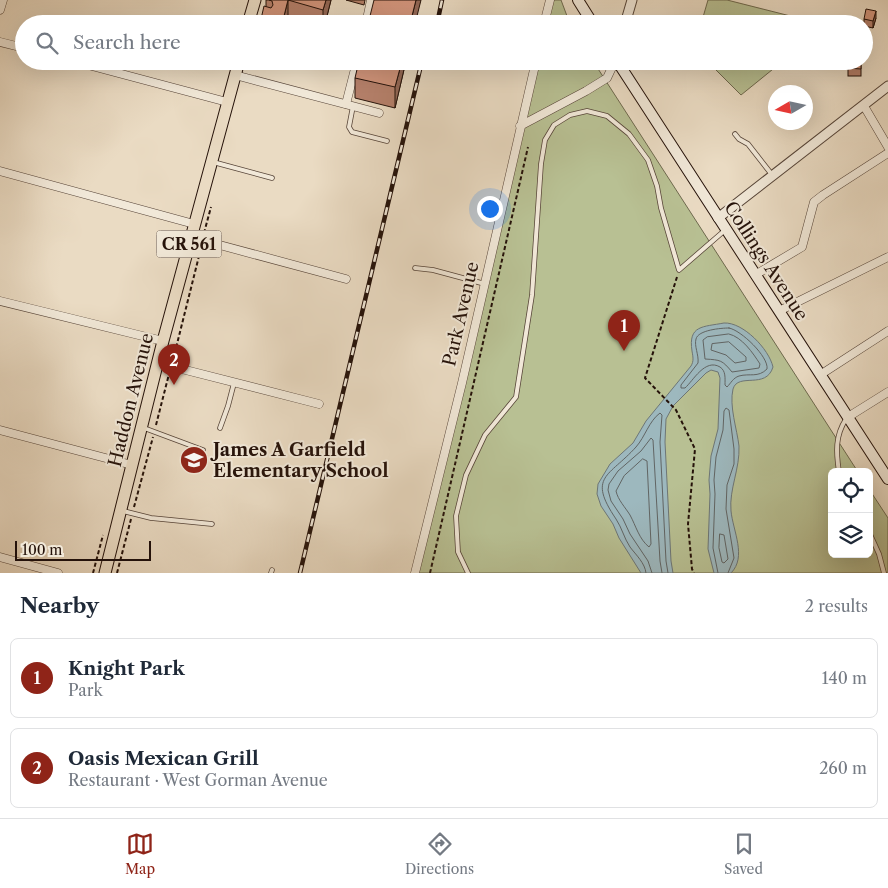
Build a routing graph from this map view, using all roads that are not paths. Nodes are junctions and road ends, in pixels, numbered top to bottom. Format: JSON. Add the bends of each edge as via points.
{"nodes":[{"id":1,"x":3,"y":0,"type":"edge"},
{"id":2,"x":255,"y":0,"type":"edge"},
{"id":3,"x":371,"y":0,"type":"edge"},
{"id":4,"x":550,"y":0,"type":"edge"},
{"id":5,"x":578,"y":0,"type":"edge"},
{"id":6,"x":632,"y":0,"type":"edge"},
{"id":7,"x":0,"y":10,"type":"edge"},
{"id":8,"x":251,"y":15,"type":"edge"},
{"id":9,"x":368,"y":15,"type":"edge"},
{"id":10,"x":546,"y":15,"type":"edge"},
{"id":11,"x":587,"y":15,"type":"edge"},
{"id":12,"x":628,"y":15,"type":"edge"},
{"id":13,"x":0,"y":42,"type":"edge"},
{"id":14,"x":15,"y":46,"type":"edge"},
{"id":15,"x":107,"y":70,"type":"edge"},
{"id":16,"x":236,"y":70,"type":"edge"},
{"id":17,"x":356,"y":70,"type":"edge"},
{"id":18,"x":534,"y":70,"type":"edge"},
{"id":19,"x":611,"y":70,"type":"edge"},
{"id":20,"x":622,"y":70,"type":"edge"},
{"id":21,"x":235,"y":75,"type":"junction"},
{"id":22,"x":888,"y":86,"type":"edge"},
{"id":23,"x":227,"y":102,"type":"junction"},
{"id":24,"x":350,"y":105,"type":"junction"},
{"id":25,"x":864,"y":106,"type":"junction"},
{"id":26,"x":379,"y":113,"type":"dead end"},
{"id":27,"x":520,"y":126,"type":"junction"},
{"id":28,"x":735,"y":134,"type":"dead end"},
{"id":29,"x":387,"y":141,"type":"dead end"},
{"id":30,"x":888,"y":147,"type":"edge"},
{"id":31,"x":888,"y":153,"type":"edge"},
{"id":32,"x":211,"y":161,"type":"junction"},
{"id":33,"x":0,"y":171,"type":"edge"},
{"id":34,"x":773,"y":176,"type":"junction"},
{"id":35,"x":272,"y":178,"type":"dead end"},
{"id":36,"x":718,"y":218,"type":"junction"},
{"id":37,"x":194,"y":224,"type":"junction"},
{"id":38,"x":726,"y":229,"type":"junction"},
{"id":39,"x":190,"y":237,"type":"junction"},
{"id":40,"x":888,"y":257,"type":"edge"},
{"id":41,"x":415,"y":268,"type":"dead end"},
{"id":42,"x":756,"y":275,"type":"junction"},
{"id":43,"x":346,"y":279,"type":"dead end"},
{"id":44,"x":485,"y":284,"type":"junction"},
{"id":45,"x":0,"y":301,"type":"edge"},
{"id":46,"x":779,"y":311,"type":"junction"},
{"id":47,"x":888,"y":331,"type":"edge"},
{"id":48,"x":163,"y":341,"type":"junction"},
{"id":49,"x":158,"y":363,"type":"junction"},
{"id":50,"x":820,"y":375,"type":"junction"},
{"id":51,"x":234,"y":382,"type":"junction"},
{"id":52,"x":888,"y":392,"type":"edge"},
{"id":53,"x":319,"y":404,"type":"dead end"},
{"id":54,"x":848,"y":417,"type":"junction"},
{"id":55,"x":142,"y":428,"type":"junction"},
{"id":56,"x":220,"y":428,"type":"dead end"},
{"id":57,"x":0,"y":430,"type":"edge"},
{"id":58,"x":203,"y":450,"type":"dead end"},
{"id":59,"x":132,"y":466,"type":"junction"},
{"id":60,"x":838,"y":468,"type":"edge"},
{"id":61,"x":888,"y":479,"type":"edge"},
{"id":62,"x":121,"y":510,"type":"junction"},
{"id":63,"x":212,"y":524,"type":"dead end"},
{"id":64,"x":873,"y":541,"type":"edge"},
{"id":65,"x":0,"y":557,"type":"edge"},
{"id":66,"x":58,"y":573,"type":"edge"},
{"id":67,"x":105,"y":573,"type":"edge"},
{"id":68,"x":415,"y":573,"type":"edge"},
{"id":69,"x":468,"y":573,"type":"edge"},
{"id":70,"x":884,"y":573,"type":"edge"}],
"edges":[{"from":1,"to":7,"type":"street"},
{"from":2,"to":8,"type":"main road"},
{"from":3,"to":9,"type":"street"},
{"from":4,"to":10,"type":"street"},
{"from":5,"to":11,"type":"main road"},
{"from":6,"to":12,"type":"street"},
{"from":13,"to":14,"type":"street"},
{"from":15,"to":23,"type":"street"},
{"from":16,"to":21,"type":"main road","name":"Haddon Avenue","number":"CR 561"},
{"from":17,"to":24,"type":"street"},
{"from":18,"to":27,"type":"street","name":"Park Avenue"},
{"from":19,"to":27,"type":"street","via":[[607,78],[586,91]]},
{"from":20,"to":36,"type":"main road","name":"Collings Avenue"},
{"from":21,"to":23,"type":"main road","name":"Haddon Avenue","number":"CR 561"},
{"from":21,"to":24,"type":"street"},
{"from":22,"to":25,"type":"street"},
{"from":23,"to":32,"type":"main road","name":"Haddon Avenue","number":"CR 561"},
{"from":24,"to":26,"type":"street"},
{"from":24,"to":29,"type":"lane","via":[[349,127],[352,132]]},
{"from":25,"to":30,"type":"street"},
{"from":25,"to":34,"type":"street"},
{"from":27,"to":44,"type":"street","name":"Park Avenue"},
{"from":28,"to":34,"type":"lane","via":[[748,144]]},
{"from":31,"to":42,"type":"street","via":[[814,202],[802,247]]},
{"from":32,"to":35,"type":"lane"},
{"from":32,"to":37,"type":"main road","name":"Haddon Avenue","number":"CR 561"},
{"from":33,"to":37,"type":"street"},
{"from":34,"to":36,"type":"street"},
{"from":36,"to":38,"type":"main road","name":"Collings Avenue"},
{"from":37,"to":39,"type":"main road","name":"Haddon Avenue","number":"CR 561"},
{"from":38,"to":42,"type":"main road","name":"Collings Avenue"},
{"from":38,"to":69,"type":"lane","via":[[679,270],[648,160],[629,134],[607,116],[587,111],[570,114],[554,125],[545,140],[541,164],[532,295],[516,397],[485,435],[466,475],[456,516],[458,552]]},
{"from":39,"to":43,"type":"street"},
{"from":39,"to":48,"type":"main road","name":"Haddon Avenue","number":"CR 561"},
{"from":40,"to":46,"type":"street"},
{"from":41,"to":44,"type":"lane"},
{"from":42,"to":46,"type":"main road","name":"Collings Avenue"},
{"from":44,"to":68,"type":"street","name":"Park Avenue"},
{"from":45,"to":48,"type":"street"},
{"from":46,"to":50,"type":"main road","name":"Collings Avenue"},
{"from":47,"to":50,"type":"street"},
{"from":48,"to":49,"type":"main road","name":"Haddon Avenue","number":"CR 561"},
{"from":49,"to":51,"type":"street"},
{"from":49,"to":55,"type":"main road","name":"Haddon Avenue","number":"CR 561"},
{"from":50,"to":54,"type":"main road","name":"Collings Avenue"},
{"from":51,"to":53,"type":"street"},
{"from":51,"to":56,"type":"lane"},
{"from":52,"to":54,"type":"street"},
{"from":54,"to":60,"type":"lane","via":[[838,434]]},
{"from":54,"to":61,"type":"main road","name":"Collings Avenue"},
{"from":55,"to":58,"type":"lane"},
{"from":55,"to":59,"type":"main road","name":"Haddon Avenue","number":"CR 561"},
{"from":57,"to":59,"type":"street"},
{"from":59,"to":62,"type":"main road","name":"Haddon Avenue","number":"CR 561"},
{"from":62,"to":63,"type":"lane","via":[[151,518]]},
{"from":62,"to":67,"type":"main road","name":"Haddon Avenue","number":"CR 561"},
{"from":64,"to":70,"type":"lane"},
{"from":65,"to":66,"type":"street"}]}
